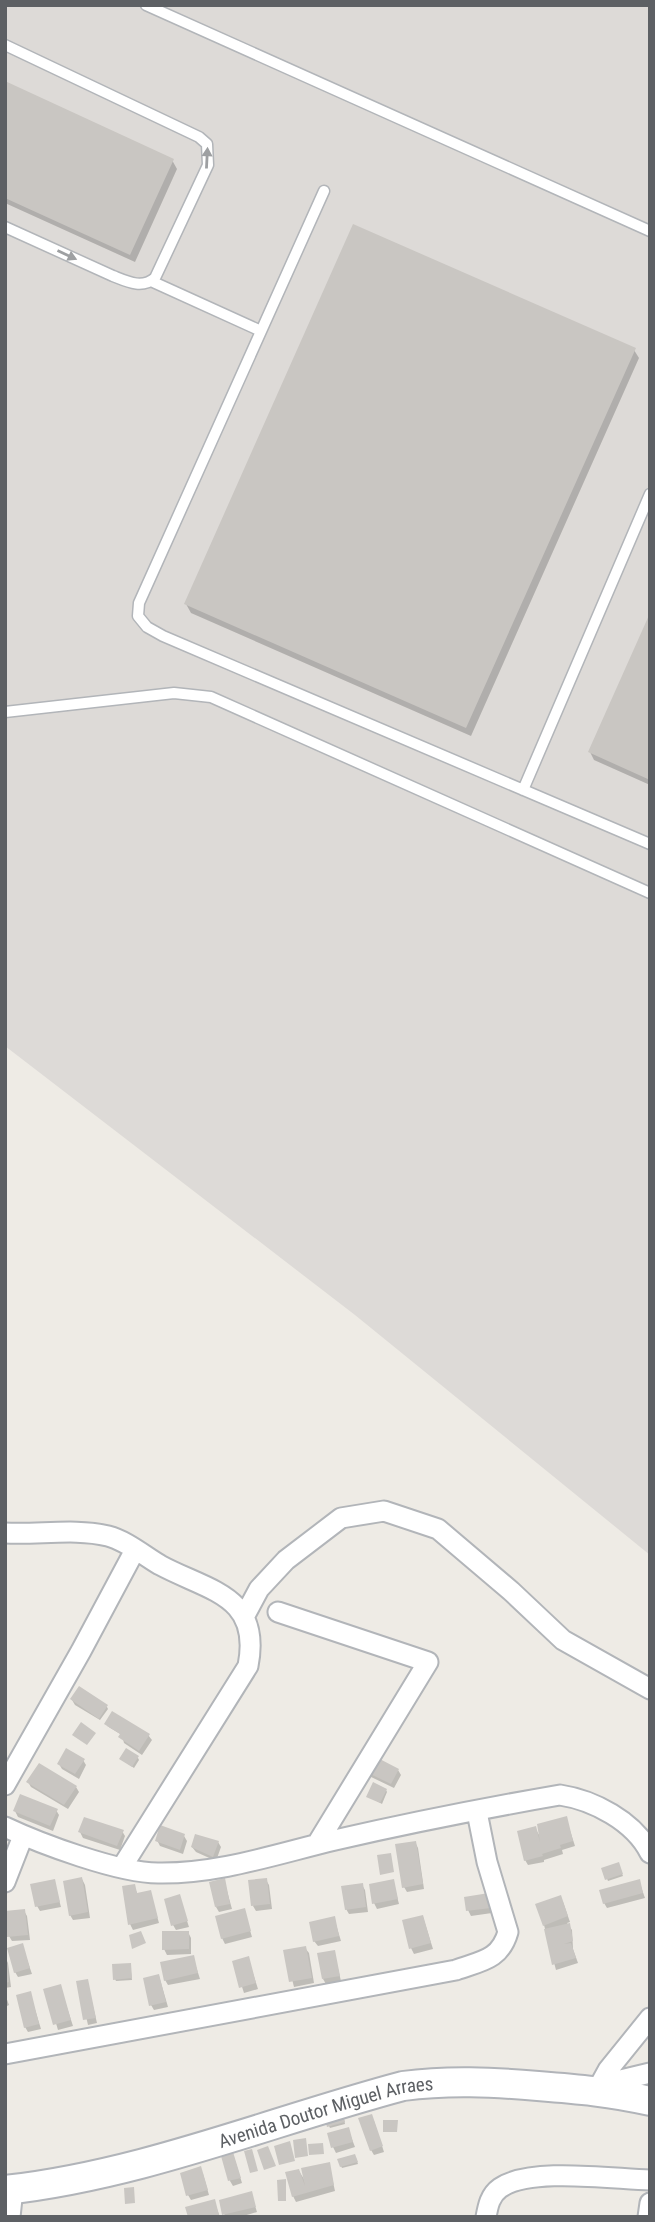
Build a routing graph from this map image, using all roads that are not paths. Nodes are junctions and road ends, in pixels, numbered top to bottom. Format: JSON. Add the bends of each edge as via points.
{"nodes":[{"id":1,"x":146,"y":5,"type":"edge"},
{"id":2,"x":5,"y":45,"type":"edge"},
{"id":3,"x":324,"y":191,"type":"dead end"},
{"id":4,"x":5,"y":227,"type":"edge"},
{"id":5,"x":650,"y":231,"type":"edge"},
{"id":6,"x":151,"y":282,"type":"junction"},
{"id":7,"x":261,"y":331,"type":"junction"},
{"id":8,"x":650,"y":494,"type":"edge"},
{"id":9,"x":5,"y":712,"type":"edge"},
{"id":10,"x":523,"y":790,"type":"junction"},
{"id":11,"x":650,"y":844,"type":"edge"},
{"id":12,"x":650,"y":893,"type":"edge"},
{"id":13,"x":5,"y":1533,"type":"edge"},
{"id":14,"x":135,"y":1550,"type":"junction"},
{"id":15,"x":278,"y":1612,"type":"dead end"},
{"id":16,"x":244,"y":1617,"type":"junction"},
{"id":17,"x":650,"y":1689,"type":"edge"},
{"id":18,"x":5,"y":1784,"type":"edge"},
{"id":19,"x":477,"y":1812,"type":"junction"},
{"id":20,"x":14,"y":1832,"type":"edge"},
{"id":21,"x":317,"y":1844,"type":"junction"},
{"id":22,"x":650,"y":1853,"type":"edge"},
{"id":23,"x":122,"y":1867,"type":"junction"},
{"id":24,"x":5,"y":1882,"type":"edge"},
{"id":25,"x":650,"y":2018,"type":"edge"},
{"id":26,"x":5,"y":2054,"type":"edge"},
{"id":27,"x":650,"y":2073,"type":"edge"},
{"id":28,"x":598,"y":2087,"type":"junction"},
{"id":29,"x":650,"y":2101,"type":"edge"},
{"id":30,"x":650,"y":2180,"type":"edge"},
{"id":31,"x":9,"y":2189,"type":"edge"},
{"id":32,"x":650,"y":2203,"type":"edge"},
{"id":33,"x":10,"y":2217,"type":"edge"},
{"id":34,"x":486,"y":2217,"type":"edge"},
{"id":35,"x":648,"y":2217,"type":"edge"}],
"edges":[{"from":1,"to":5,"type":"lane"},
{"from":6,"to":2,"type":"lane","one_way":true,"via":[[208,165],[207,144]]},
{"from":3,"to":7,"type":"lane"},
{"from":4,"to":6,"type":"lane","one_way":true,"via":[[129,282]]},
{"from":6,"to":7,"type":"lane"},
{"from":7,"to":10,"type":"lane","via":[[139,603],[138,616],[163,636]]},
{"from":8,"to":10,"type":"lane"},
{"from":9,"to":12,"type":"lane","via":[[174,693],[211,697]]},
{"from":10,"to":11,"type":"lane"},
{"from":13,"to":14,"type":"street","via":[[107,1536]]},
{"from":14,"to":16,"type":"street","via":[[226,1597]]},
{"from":14,"to":18,"type":"street"},
{"from":15,"to":21,"type":"street","via":[[428,1662]]},
{"from":16,"to":17,"type":"street","via":[[258,1589],[286,1560],[341,1518],[384,1511],[438,1529],[563,1640]]},
{"from":16,"to":23,"type":"street","via":[[252,1648],[248,1666]]},
{"from":19,"to":21,"type":"street"},
{"from":19,"to":22,"type":"street","via":[[560,1795],[579,1798],[615,1817]]},
{"from":19,"to":26,"type":"street","via":[[508,1932],[495,1955],[456,1970]]},
{"from":20,"to":23,"type":"street"},
{"from":20,"to":24,"type":"street"},
{"from":21,"to":23,"type":"street","via":[[200,1871],[157,1873]]},
{"from":25,"to":28,"type":"street"},
{"from":27,"to":28,"type":"street"},
{"from":28,"to":29,"type":"main road","name":"Avenida Doutor Miguel Arraes"},
{"from":28,"to":31,"type":"main road","name":"Avenida Doutor Miguel Arraes","via":[[472,2082],[403,2086],[150,2162]]},
{"from":30,"to":34,"type":"street","via":[[527,2178],[501,2187],[491,2198]]},
{"from":31,"to":33,"type":"street"},
{"from":32,"to":35,"type":"street"}]}
